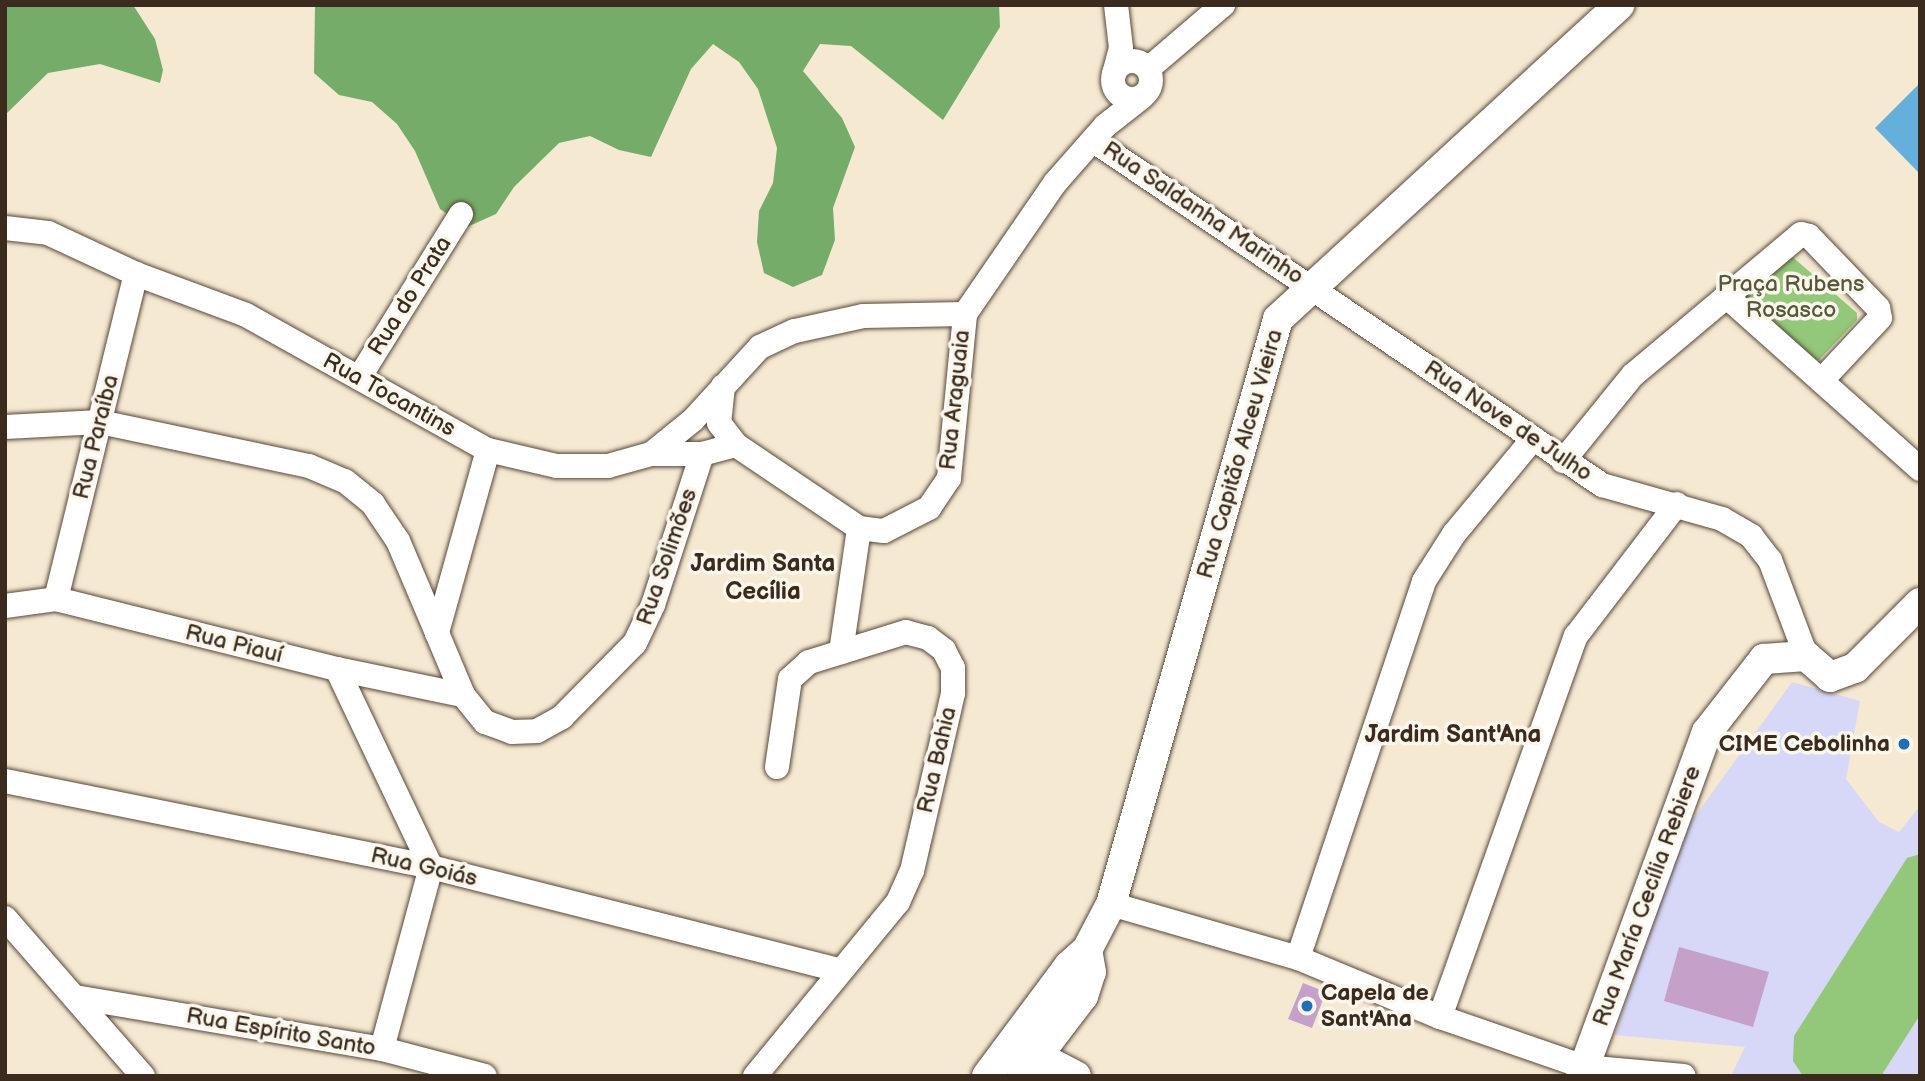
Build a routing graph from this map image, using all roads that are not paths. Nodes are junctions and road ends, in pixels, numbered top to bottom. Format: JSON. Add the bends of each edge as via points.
{"nodes":[{"id":1,"x":1116,"y":5,"type":"edge"},
{"id":2,"x":1223,"y":5,"type":"edge"},
{"id":3,"x":1619,"y":5,"type":"edge"},
{"id":4,"x":1135,"y":59,"type":"junction"},
{"id":5,"x":1114,"y":82,"type":"junction"},
{"id":6,"x":1142,"y":97,"type":"junction"},
{"id":7,"x":1100,"y":133,"type":"junction"},
{"id":8,"x":461,"y":214,"type":"dead end"},
{"id":9,"x":5,"y":228,"type":"edge"},
{"id":10,"x":136,"y":274,"type":"junction"},
{"id":11,"x":1312,"y":286,"type":"junction"},
{"id":12,"x":1726,"y":296,"type":"junction"},
{"id":13,"x":965,"y":314,"type":"junction"},
{"id":14,"x":359,"y":378,"type":"junction"},
{"id":15,"x":1821,"y":381,"type":"junction"},
{"id":16,"x":723,"y":386,"type":"junction"},
{"id":17,"x":100,"y":422,"type":"junction"},
{"id":18,"x":5,"y":427,"type":"edge"},
{"id":19,"x":1533,"y":439,"type":"junction"},
{"id":20,"x":736,"y":445,"type":"junction"},
{"id":21,"x":488,"y":450,"type":"junction"},
{"id":22,"x":651,"y":454,"type":"junction"},
{"id":23,"x":702,"y":454,"type":"junction"},
{"id":24,"x":1563,"y":461,"type":"junction"},
{"id":25,"x":1920,"y":469,"type":"edge"},
{"id":26,"x":1677,"y":504,"type":"junction"},
{"id":27,"x":859,"y":528,"type":"junction"},
{"id":28,"x":56,"y":599,"type":"junction"},
{"id":29,"x":1920,"y":603,"type":"edge"},
{"id":30,"x":5,"y":606,"type":"edge"},
{"id":31,"x":437,"y":633,"type":"junction"},
{"id":32,"x":841,"y":652,"type":"junction"},
{"id":33,"x":1806,"y":656,"type":"junction"},
{"id":34,"x":337,"y":669,"type":"junction"},
{"id":35,"x":463,"y":695,"type":"junction"},
{"id":36,"x":777,"y":767,"type":"dead end"},
{"id":37,"x":5,"y":781,"type":"edge"},
{"id":38,"x":430,"y":867,"type":"junction"},
{"id":39,"x":1111,"y":904,"type":"junction"},
{"id":40,"x":5,"y":918,"type":"edge"},
{"id":41,"x":1298,"y":958,"type":"junction"},
{"id":42,"x":838,"y":970,"type":"junction"},
{"id":43,"x":75,"y":998,"type":"junction"},
{"id":44,"x":1440,"y":1017,"type":"junction"},
{"id":45,"x":382,"y":1049,"type":"junction"},
{"id":46,"x":1024,"y":1058,"type":"edge"},
{"id":47,"x":1583,"y":1072,"type":"edge"},
{"id":48,"x":143,"y":1076,"type":"edge"},
{"id":49,"x":485,"y":1076,"type":"edge"},
{"id":50,"x":755,"y":1076,"type":"edge"},
{"id":51,"x":987,"y":1076,"type":"edge"},
{"id":52,"x":1076,"y":1076,"type":"edge"},
{"id":53,"x":1684,"y":1076,"type":"edge"}],
"edges":[{"from":1,"to":4,"type":"street"},
{"from":2,"to":4,"type":"street"},
{"from":3,"to":11,"type":"street","name":"Rua Capitão Alceu Vieira"},
{"from":4,"to":5,"type":"street"},
{"from":4,"to":6,"type":"street","via":[[1151,84]]},
{"from":5,"to":6,"type":"street","via":[[1127,100]]},
{"from":5,"to":7,"type":"street"},
{"from":6,"to":7,"type":"street"},
{"from":7,"to":11,"type":"street","name":"Rua Saldanha Marinho"},
{"from":7,"to":13,"type":"street","via":[[1055,183]]},
{"from":8,"to":14,"type":"street","name":"Rua do Prata"},
{"from":9,"to":10,"type":"street","name":"Rua Tocantins","via":[[48,233]]},
{"from":10,"to":14,"type":"street","name":"Rua Tocantins","via":[[246,315]]},
{"from":10,"to":17,"type":"street","name":"Rua Paraíba"},
{"from":11,"to":19,"type":"street","name":"Rua Nove de Julho"},
{"from":11,"to":39,"type":"street","name":"Rua Capitão Alceu Vieira","via":[[1278,319]]},
{"from":12,"to":15,"type":"street"},
{"from":12,"to":15,"type":"street","via":[[1793,239],[1809,236],[1878,308],[1880,318]]},
{"from":12,"to":24,"type":"street","via":[[1633,375]]},
{"from":13,"to":16,"type":"street","name":"Rua Tocantins","via":[[825,321],[760,347]]},
{"from":13,"to":27,"type":"street","name":"Rua Araguaia","via":[[949,478],[929,508],[904,524],[884,531]]},
{"from":14,"to":21,"type":"street","name":"Rua Tocantins"},
{"from":15,"to":25,"type":"street"},
{"from":16,"to":20,"type":"street","via":[[719,423]]},
{"from":16,"to":22,"type":"street","name":"Rua Tocantins","via":[[693,420]]},
{"from":17,"to":18,"type":"street","name":"Rua Solimões"},
{"from":17,"to":28,"type":"street","name":"Rua Paraíba"},
{"from":17,"to":31,"type":"street","name":"Rua Solimões","via":[[309,466],[345,481],[373,504],[398,541]]},
{"from":19,"to":24,"type":"street","name":"Rua Nove de Julho"},
{"from":19,"to":41,"type":"street","via":[[1454,534],[1424,581]]},
{"from":20,"to":23,"type":"street","name":"Rua Tocantins"},
{"from":20,"to":27,"type":"street"},
{"from":21,"to":22,"type":"street","name":"Rua Tocantins","via":[[557,466],[608,466]]},
{"from":21,"to":31,"type":"street"},
{"from":22,"to":23,"type":"street","name":"Rua Tocantins"},
{"from":23,"to":35,"type":"street","name":"Rua Solimões","via":[[653,605],[635,643],[605,678],[562,717],[537,731],[512,732],[485,722]]},
{"from":24,"to":26,"type":"street","name":"Rua Nove de Julho","via":[[1602,485]]},
{"from":26,"to":33,"type":"street","name":"Rua Nove de Julho","via":[[1722,519],[1751,536],[1770,560]]},
{"from":26,"to":44,"type":"street","via":[[1576,636]]},
{"from":27,"to":32,"type":"street"},
{"from":28,"to":30,"type":"street","name":"Rua Piauí"},
{"from":28,"to":34,"type":"street","name":"Rua Piauí"},
{"from":29,"to":33,"type":"street","via":[[1855,668],[1830,677]]},
{"from":31,"to":35,"type":"street","name":"Rua Solimões"},
{"from":32,"to":36,"type":"street","name":"Rua Bahia","via":[[809,662],[790,679]]},
{"from":32,"to":42,"type":"street","name":"Rua Bahia","via":[[906,632],[928,638],[944,650],[953,668],[953,693],[912,872],[898,902]]},
{"from":33,"to":47,"type":"street","name":"Rua María Cecília Rebiere","via":[[1764,659],[1707,732]]},
{"from":34,"to":35,"type":"street","name":"Rua Piauí"},
{"from":34,"to":38,"type":"street"},
{"from":37,"to":38,"type":"street","name":"Rua Goiás"},
{"from":38,"to":42,"type":"street","name":"Rua Goiás"},
{"from":38,"to":45,"type":"street"},
{"from":39,"to":41,"type":"street"},
{"from":39,"to":46,"type":"street","name":"Rua Capitão Alceu Vieira","via":[[1087,950],[1091,972],[1083,996]]},
{"from":40,"to":43,"type":"street"},
{"from":41,"to":44,"type":"street"},
{"from":42,"to":50,"type":"street","name":"Rua Bahia"},
{"from":43,"to":45,"type":"street","name":"Rua Espírito Santo"},
{"from":43,"to":48,"type":"street"},
{"from":44,"to":47,"type":"street"},
{"from":45,"to":49,"type":"street","name":"Rua Espírito Santo"},
{"from":46,"to":51,"type":"street"},
{"from":46,"to":52,"type":"street"},
{"from":47,"to":53,"type":"street"}]}
